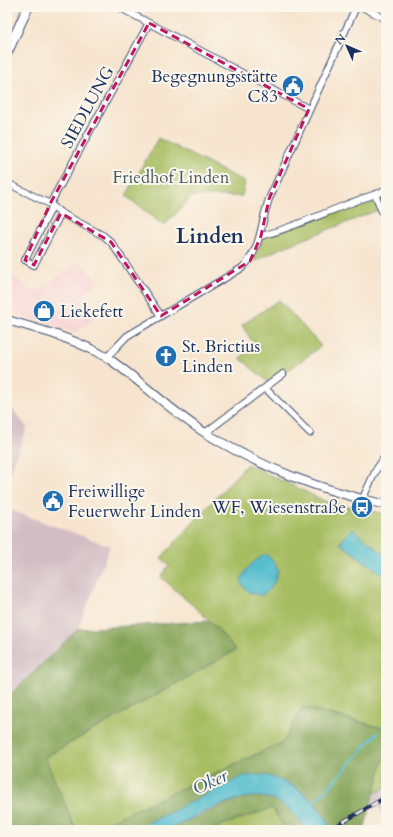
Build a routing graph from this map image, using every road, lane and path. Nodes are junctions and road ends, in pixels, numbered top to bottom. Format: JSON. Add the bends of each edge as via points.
{"nodes":[{"id":1,"x":28,"y":7,"type":"edge"},
{"id":2,"x":119,"y":7,"type":"edge"},
{"id":3,"x":356,"y":7,"type":"edge"},
{"id":4,"x":362,"y":7,"type":"edge"},
{"id":5,"x":386,"y":20,"type":"edge"},
{"id":6,"x":149,"y":23,"type":"junction"},
{"id":7,"x":7,"y":53,"type":"edge"},
{"id":8,"x":309,"y":109,"type":"junction"},
{"id":9,"x":7,"y":183,"type":"edge"},
{"id":10,"x":386,"y":191,"type":"edge"},
{"id":11,"x":375,"y":194,"type":"junction"},
{"id":12,"x":51,"y":206,"type":"junction"},
{"id":13,"x":61,"y":213,"type":"junction"},
{"id":14,"x":386,"y":221,"type":"edge"},
{"id":15,"x":261,"y":236,"type":"junction"},
{"id":16,"x":161,"y":316,"type":"junction"},
{"id":17,"x":7,"y":320,"type":"edge"},
{"id":18,"x":106,"y":358,"type":"junction"},
{"id":19,"x":283,"y":374,"type":"dead end"},
{"id":20,"x":265,"y":388,"type":"junction"},
{"id":21,"x":205,"y":433,"type":"junction"},
{"id":22,"x":310,"y":433,"type":"dead end"},
{"id":23,"x":386,"y":455,"type":"edge"},
{"id":24,"x":362,"y":500,"type":"junction"},
{"id":25,"x":386,"y":505,"type":"edge"}],
"edges":[{"from":1,"to":7,"type":"main road"},
{"from":2,"to":6,"type":"street"},
{"from":3,"to":8,"type":"street"},
{"from":4,"to":5,"type":"street"},
{"from":6,"to":8,"type":"street"},
{"from":6,"to":12,"type":"street","name":"SIEDLUNG"},
{"from":8,"to":15,"type":"street","via":[[270,199]]},
{"from":9,"to":12,"type":"street"},
{"from":10,"to":11,"type":"street"},
{"from":11,"to":14,"type":"street"},
{"from":11,"to":15,"type":"street","via":[[324,212],[286,230]]},
{"from":12,"to":13,"type":"street"},
{"from":12,"to":13,"type":"street","name":"SIEDLUNG","via":[[25,260],[34,265]]},
{"from":13,"to":16,"type":"street","via":[[111,242]]},
{"from":15,"to":16,"type":"street","via":[[250,261],[242,268]]},
{"from":16,"to":18,"type":"street","via":[[127,336]]},
{"from":17,"to":18,"type":"street","via":[[54,333]]},
{"from":18,"to":21,"type":"street"},
{"from":19,"to":20,"type":"street"},
{"from":20,"to":21,"type":"street"},
{"from":20,"to":22,"type":"street"},
{"from":21,"to":24,"type":"street","via":[[269,468],[315,486]]},
{"from":23,"to":24,"type":"street"},
{"from":24,"to":25,"type":"street"}]}
